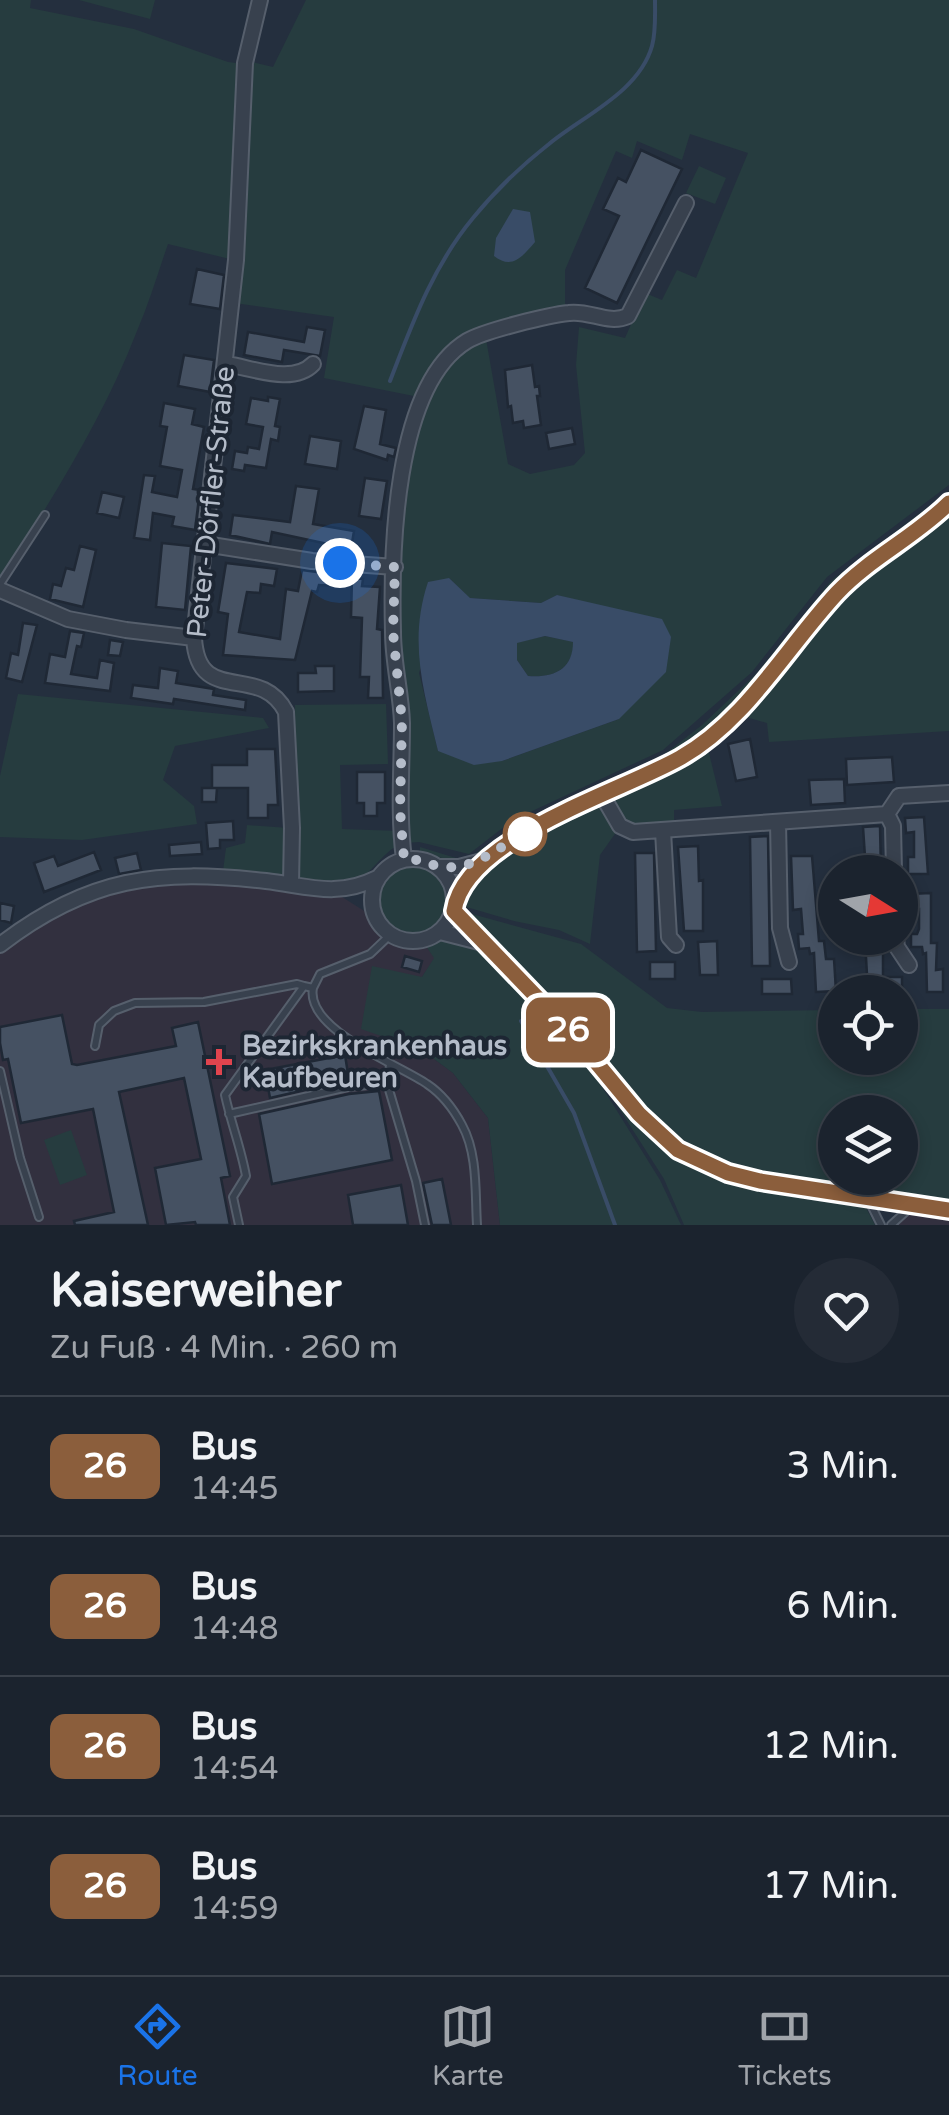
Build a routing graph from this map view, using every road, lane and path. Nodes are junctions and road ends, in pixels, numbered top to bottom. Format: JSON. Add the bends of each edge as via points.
{"nodes":[{"id":1,"x":260,"y":0,"type":"edge"},
{"id":2,"x":686,"y":203,"type":"dead end"},
{"id":3,"x":226,"y":364,"type":"junction"},
{"id":4,"x":313,"y":364,"type":"dead end"},
{"id":5,"x":949,"y":503,"type":"edge"},
{"id":6,"x":942,"y":514,"type":"edge"},
{"id":7,"x":45,"y":515,"type":"dead end"},
{"id":8,"x":206,"y":544,"type":"junction"},
{"id":9,"x":395,"y":567,"type":"junction"},
{"id":10,"x":0,"y":587,"type":"edge"},
{"id":11,"x":194,"y":638,"type":"junction"},
{"id":12,"x":949,"y":793,"type":"edge"},
{"id":13,"x":602,"y":795,"type":"junction"},
{"id":14,"x":888,"y":814,"type":"junction"},
{"id":15,"x":778,"y":822,"type":"junction"},
{"id":16,"x":663,"y":831,"type":"junction"},
{"id":17,"x":894,"y":855,"type":"edge"},
{"id":18,"x":404,"y":859,"type":"junction"},
{"id":19,"x":482,"y":860,"type":"junction"},
{"id":20,"x":439,"y":868,"type":"junction"},
{"id":21,"x":378,"y":878,"type":"junction"},
{"id":22,"x":291,"y":884,"type":"junction"},
{"id":23,"x":340,"y":891,"type":"junction"},
{"id":24,"x":454,"y":904,"type":"junction"},
{"id":25,"x":373,"y":911,"type":"junction"},
{"id":26,"x":440,"y":932,"type":"junction"},
{"id":27,"x":390,"y":935,"type":"junction"},
{"id":28,"x":484,"y":944,"type":"junction"},
{"id":29,"x":0,"y":945,"type":"edge"},
{"id":30,"x":676,"y":945,"type":"dead end"},
{"id":31,"x":902,"y":955,"type":"edge"},
{"id":32,"x":789,"y":962,"type":"dead end"},
{"id":33,"x":908,"y":965,"type":"dead end"},
{"id":34,"x":308,"y":987,"type":"junction"},
{"id":35,"x":95,"y":1046,"type":"dead end"},
{"id":36,"x":390,"y":1065,"type":"junction"},
{"id":37,"x":0,"y":1071,"type":"edge"},
{"id":38,"x":387,"y":1083,"type":"junction"},
{"id":39,"x":230,"y":1114,"type":"junction"},
{"id":40,"x":867,"y":1198,"type":"junction"},
{"id":41,"x":912,"y":1205,"type":"junction"},
{"id":42,"x":949,"y":1210,"type":"edge"},
{"id":43,"x":39,"y":1217,"type":"dead end"},
{"id":44,"x":239,"y":1225,"type":"edge"},
{"id":45,"x":425,"y":1225,"type":"edge"},
{"id":46,"x":477,"y":1225,"type":"edge"},
{"id":47,"x":881,"y":1225,"type":"edge"},
{"id":48,"x":891,"y":1225,"type":"edge"}],
"edges":[{"from":1,"to":3,"type":"street","name":"Peter-Dörfler-Straße","via":[[244,63]]},
{"from":2,"to":9,"type":"street","via":[[628,316],[617,321],[572,312],[468,340],[449,356],[422,398],[402,460]]},
{"from":3,"to":4,"type":"street","via":[[292,376]]},
{"from":3,"to":8,"type":"street","name":"Peter-Dörfler-Straße"},
{"from":5,"to":6,"type":"street"},
{"from":6,"to":13,"type":"street","via":[[838,592],[737,713],[681,758]]},
{"from":7,"to":10,"type":"lane"},
{"from":8,"to":9,"type":"street"},
{"from":8,"to":11,"type":"street","name":"Peter-Dörfler-Straße"},
{"from":9,"to":18,"type":"street"},
{"from":10,"to":11,"type":"street","via":[[68,619]]},
{"from":11,"to":22,"type":"street","name":"Peter-Dörfler-Straße","via":[[202,668],[215,678],[268,689],[286,712]]},
{"from":12,"to":14,"type":"street","via":[[899,796]]},
{"from":13,"to":16,"type":"street","via":[[620,826]]},
{"from":13,"to":19,"type":"street"},
{"from":14,"to":15,"type":"street"},
{"from":14,"to":17,"type":"street"},
{"from":15,"to":16,"type":"street"},
{"from":15,"to":32,"type":"street","via":[[780,928]]},
{"from":16,"to":30,"type":"street","via":[[668,936]]},
{"from":18,"to":20,"type":"street"},
{"from":18,"to":21,"type":"street"},
{"from":19,"to":20,"type":"street"},
{"from":19,"to":24,"type":"street"},
{"from":20,"to":24,"type":"street","via":[[450,880]]},
{"from":21,"to":23,"type":"street"},
{"from":21,"to":25,"type":"street"},
{"from":22,"to":23,"type":"street"},
{"from":22,"to":29,"type":"street","via":[[161,875],[112,885],[44,913]]},
{"from":23,"to":25,"type":"street"},
{"from":24,"to":26,"type":"street"},
{"from":24,"to":28,"type":"street"},
{"from":25,"to":27,"type":"street"},
{"from":26,"to":27,"type":"street","via":[[416,942]]},
{"from":26,"to":28,"type":"street"},
{"from":27,"to":34,"type":"lane","via":[[370,954],[320,974]]},
{"from":28,"to":40,"type":"street","via":[[656,1131],[688,1156],[728,1173]]},
{"from":31,"to":33,"type":"street"},
{"from":34,"to":35,"type":"lane","via":[[124,1006],[99,1025]]},
{"from":34,"to":36,"type":"lane","via":[[320,1014]]},
{"from":34,"to":39,"type":"lane","via":[[226,1094]]},
{"from":36,"to":38,"type":"lane"},
{"from":36,"to":46,"type":"lane","via":[[442,1096],[464,1128]]},
{"from":37,"to":43,"type":"lane"},
{"from":38,"to":39,"type":"lane"},
{"from":38,"to":45,"type":"lane"},
{"from":39,"to":44,"type":"lane","via":[[246,1176],[232,1197]]},
{"from":40,"to":41,"type":"street"},
{"from":40,"to":47,"type":"lane"},
{"from":41,"to":42,"type":"street"},
{"from":41,"to":48,"type":"lane"}]}
